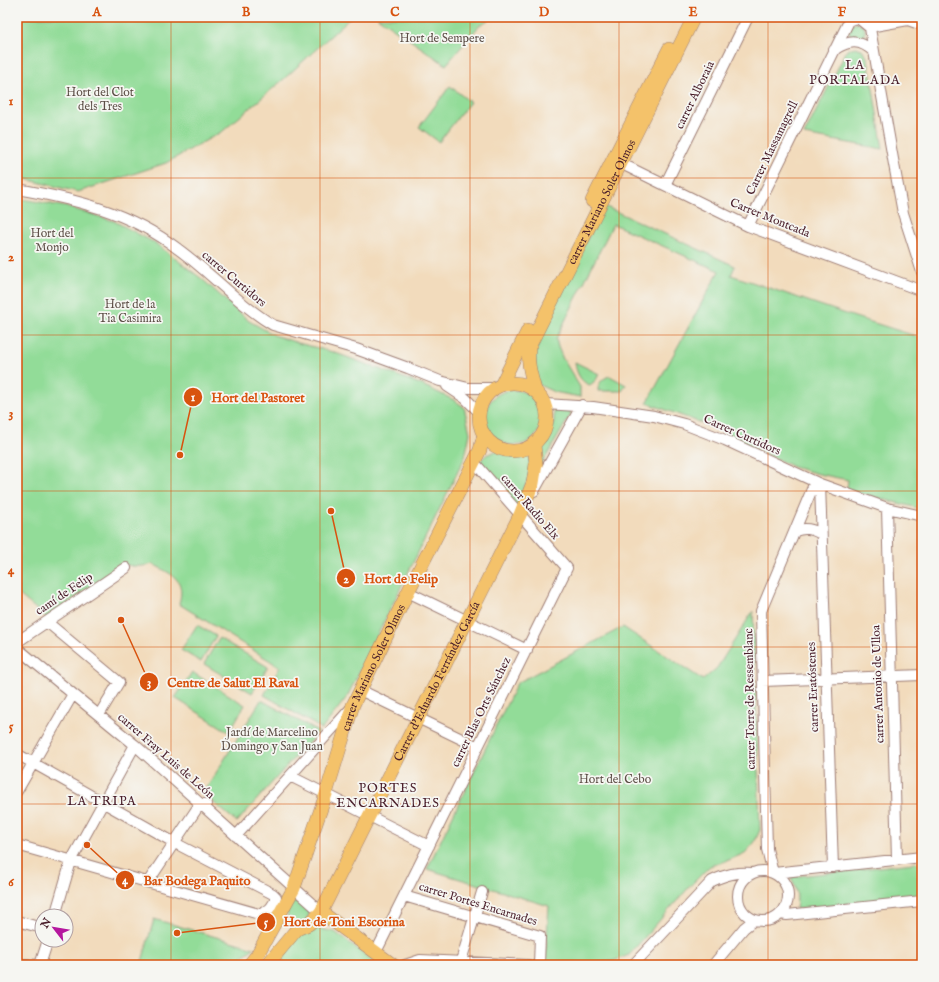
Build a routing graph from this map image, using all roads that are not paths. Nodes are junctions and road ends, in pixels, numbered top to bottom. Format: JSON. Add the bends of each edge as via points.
{"nodes":[{"id":1,"x":685,"y":17,"type":"edge"},
{"id":2,"x":694,"y":17,"type":"edge"},
{"id":3,"x":748,"y":17,"type":"edge"},
{"id":4,"x":910,"y":18,"type":"edge"},
{"id":5,"x":850,"y":19,"type":"edge"},
{"id":6,"x":869,"y":22,"type":"edge"},
{"id":7,"x":922,"y":25,"type":"edge"},
{"id":8,"x":834,"y":50,"type":"junction"},
{"id":9,"x":874,"y":52,"type":"junction"},
{"id":10,"x":617,"y":161,"type":"junction"},
{"id":11,"x":665,"y":185,"type":"junction"},
{"id":12,"x":17,"y":189,"type":"edge"},
{"id":13,"x":748,"y":226,"type":"junction"},
{"id":14,"x":922,"y":272,"type":"edge"},
{"id":15,"x":922,"y":291,"type":"edge"},
{"id":16,"x":440,"y":381,"type":"junction"},
{"id":17,"x":498,"y":387,"type":"junction"},
{"id":18,"x":535,"y":390,"type":"junction"},
{"id":19,"x":545,"y":404,"type":"junction"},
{"id":20,"x":582,"y":405,"type":"junction"},
{"id":21,"x":480,"y":413,"type":"junction"},
{"id":22,"x":484,"y":434,"type":"junction"},
{"id":23,"x":534,"y":445,"type":"junction"},
{"id":24,"x":474,"y":462,"type":"junction"},
{"id":25,"x":818,"y":483,"type":"junction"},
{"id":26,"x":839,"y":492,"type":"junction"},
{"id":27,"x":821,"y":507,"type":"junction"},
{"id":28,"x":887,"y":508,"type":"junction"},
{"id":29,"x":520,"y":515,"type":"junction"},
{"id":30,"x":922,"y":516,"type":"edge"},
{"id":31,"x":795,"y":531,"type":"junction"},
{"id":32,"x":822,"y":534,"type":"junction"},
{"id":33,"x":126,"y":568,"type":"dead end"},
{"id":34,"x":567,"y":568,"type":"joint"},
{"id":35,"x":408,"y":592,"type":"junction"},
{"id":36,"x":468,"y":621,"type":"junction"},
{"id":37,"x":47,"y":622,"type":"junction"},
{"id":38,"x":17,"y":642,"type":"edge"},
{"id":39,"x":17,"y":648,"type":"edge"},
{"id":40,"x":527,"y":650,"type":"junction"},
{"id":41,"x":922,"y":675,"type":"edge"},
{"id":42,"x":891,"y":676,"type":"junction"},
{"id":43,"x":826,"y":678,"type":"junction"},
{"id":44,"x":763,"y":681,"type":"junction"},
{"id":45,"x":360,"y":690,"type":"junction"},
{"id":46,"x":73,"y":694,"type":"junction"},
{"id":47,"x":353,"y":705,"type":"junction"},
{"id":48,"x":99,"y":716,"type":"junction"},
{"id":49,"x":419,"y":718,"type":"junction"},
{"id":50,"x":135,"y":745,"type":"junction"},
{"id":51,"x":478,"y":747,"type":"junction"},
{"id":52,"x":17,"y":754,"type":"edge"},
{"id":53,"x":33,"y":763,"type":"junction"},
{"id":54,"x":290,"y":776,"type":"junction"},
{"id":55,"x":17,"y":791,"type":"edge"},
{"id":56,"x":326,"y":794,"type":"junction"},
{"id":57,"x":103,"y":803,"type":"junction"},
{"id":58,"x":200,"y":804,"type":"junction"},
{"id":59,"x":370,"y":816,"type":"junction"},
{"id":60,"x":248,"y":823,"type":"junction"},
{"id":61,"x":236,"y":836,"type":"junction"},
{"id":62,"x":175,"y":843,"type":"junction"},
{"id":63,"x":17,"y":845,"type":"edge"},
{"id":64,"x":429,"y":846,"type":"junction"},
{"id":65,"x":922,"y":857,"type":"edge"},
{"id":66,"x":896,"y":859,"type":"junction"},
{"id":67,"x":71,"y":861,"type":"junction"},
{"id":68,"x":832,"y":867,"type":"junction"},
{"id":69,"x":753,"y":873,"type":"junction"},
{"id":70,"x":773,"y":873,"type":"junction"},
{"id":71,"x":148,"y":882,"type":"junction"},
{"id":72,"x":294,"y":888,"type":"junction"},
{"id":73,"x":482,"y":892,"type":"dead end"},
{"id":74,"x":404,"y":896,"type":"junction"},
{"id":75,"x":922,"y":901,"type":"edge"},
{"id":76,"x":57,"y":908,"type":"edge"},
{"id":77,"x":282,"y":911,"type":"junction"},
{"id":78,"x":321,"y":912,"type":"junction"},
{"id":79,"x":261,"y":914,"type":"junction"},
{"id":80,"x":780,"y":914,"type":"junction"},
{"id":81,"x":475,"y":917,"type":"junction"},
{"id":82,"x":754,"y":920,"type":"junction"},
{"id":83,"x":17,"y":921,"type":"edge"},
{"id":84,"x":34,"y":926,"type":"edge"},
{"id":85,"x":297,"y":929,"type":"junction"},
{"id":86,"x":45,"y":948,"type":"edge"},
{"id":87,"x":376,"y":952,"type":"junction"},
{"id":88,"x":462,"y":962,"type":"junction"},
{"id":89,"x":17,"y":963,"type":"edge"},
{"id":90,"x":40,"y":965,"type":"edge"},
{"id":91,"x":248,"y":965,"type":"edge"},
{"id":92,"x":267,"y":965,"type":"edge"},
{"id":93,"x":393,"y":965,"type":"edge"},
{"id":94,"x":405,"y":965,"type":"edge"},
{"id":95,"x":529,"y":965,"type":"edge"},
{"id":96,"x":539,"y":965,"type":"edge"},
{"id":97,"x":633,"y":965,"type":"edge"},
{"id":98,"x":713,"y":965,"type":"edge"}],
"edges":[{"from":1,"to":10,"type":"main road","name":"carrer Mariano Soler Olmos"},
{"from":2,"to":10,"type":"main road","name":"carrer Mariano Soler Olmos"},
{"from":3,"to":11,"type":"street","name":"carrer Alboraia"},
{"from":4,"to":6,"type":"street"},
{"from":4,"to":7,"type":"street"},
{"from":5,"to":6,"type":"street","via":[[858,18]]},
{"from":5,"to":8,"type":"street","name":"Carrer Massamagrell"},
{"from":6,"to":9,"type":"street"},
{"from":8,"to":9,"type":"street","via":[[844,44],[855,42]]},
{"from":8,"to":13,"type":"street","name":"Carrer Massamagrell"},
{"from":9,"to":14,"type":"street","via":[[903,213]]},
{"from":10,"to":11,"type":"street","name":"Carrer Montcada"},
{"from":10,"to":17,"type":"main road","name":"carrer Mariano Soler Olmos"},
{"from":10,"to":18,"type":"main road","name":"carrer Mariano Soler Olmos","via":[[529,347],[529,369]]},
{"from":11,"to":13,"type":"street","name":"Carrer Montcada"},
{"from":12,"to":16,"type":"street","name":"carrer Curtidors","via":[[100,207],[130,219],[179,249],[273,326],[356,349]]},
{"from":13,"to":15,"type":"street","name":"Carrer Montcada"},
{"from":16,"to":17,"type":"street","name":"carrer Curtidors","via":[[468,388]]},
{"from":16,"to":21,"type":"street","name":"carrer Curtidors","via":[[465,398]]},
{"from":17,"to":18,"type":"main road","via":[[513,383],[526,385]]},
{"from":17,"to":21,"type":"main road","via":[[484,399]]},
{"from":18,"to":19,"type":"main road"},
{"from":19,"to":20,"type":"street","name":"Carrer Curtidors"},
{"from":19,"to":23,"type":"main road","via":[[547,424]]},
{"from":20,"to":25,"type":"street","name":"Carrer Curtidors","via":[[654,416],[684,424]]},
{"from":20,"to":29,"type":"street","name":"Carrer d'Eduardo Ferrández García"},
{"from":21,"to":22,"type":"main road","via":[[480,425]]},
{"from":22,"to":23,"type":"main road","via":[[490,442],[511,451],[524,450]]},
{"from":22,"to":24,"type":"main road","name":"carrer Mariano Soler Olmos"},
{"from":23,"to":29,"type":"main road","name":"Carrer d'Eduardo Ferrández García","via":[[536,464],[533,483]]},
{"from":24,"to":29,"type":"street","name":"carrer Radio Elx"},
{"from":24,"to":35,"type":"main road","name":"carrer Mariano Soler Olmos"},
{"from":25,"to":26,"type":"street","name":"Carrer Curtidors"},
{"from":25,"to":27,"type":"street","name":"carrer Eratóstenes"},
{"from":25,"to":31,"type":"street","name":"carrer Torre de Ressemblanc"},
{"from":26,"to":27,"type":"street"},
{"from":26,"to":28,"type":"street","name":"Carrer Curtidors"},
{"from":27,"to":32,"type":"street","name":"carrer Eratóstenes"},
{"from":28,"to":30,"type":"street","name":"Carrer Curtidors"},
{"from":28,"to":42,"type":"street","name":"carrer Antonio de Ulloa"},
{"from":29,"to":34,"type":"street","name":"carrer Radio Elx"},
{"from":29,"to":36,"type":"main road","name":"Carrer d'Eduardo Ferrández García"},
{"from":31,"to":32,"type":"street","via":[[801,528]]},
{"from":31,"to":44,"type":"street","name":"carrer Torre de Ressemblanc","via":[[761,611]]},
{"from":32,"to":43,"type":"street","name":"carrer Eratóstenes"},
{"from":33,"to":37,"type":"street","name":"camí de Felip"},
{"from":34,"to":40,"type":"street","name":"carrer Blas Orts Sánchez"},
{"from":35,"to":36,"type":"street"},
{"from":35,"to":45,"type":"main road","name":"carrer Mariano Soler Olmos"},
{"from":36,"to":40,"type":"street"},
{"from":36,"to":49,"type":"main road","name":"Carrer d'Eduardo Ferrández García"},
{"from":37,"to":38,"type":"street","name":"camí de Felip"},
{"from":37,"to":48,"type":"street","via":[[119,682]]},
{"from":39,"to":46,"type":"street","name":"carrer Fray Luis de León"},
{"from":40,"to":51,"type":"street","name":"carrer Blas Orts Sánchez"},
{"from":41,"to":42,"type":"street"},
{"from":42,"to":43,"type":"street"},
{"from":42,"to":66,"type":"street","name":"carrer Antonio de Ulloa"},
{"from":43,"to":44,"type":"street"},
{"from":43,"to":68,"type":"street","name":"carrer Eratóstenes"},
{"from":44,"to":70,"type":"street","name":"carrer Torre de Ressemblanc","via":[[767,849]]},
{"from":45,"to":47,"type":"main road","name":"carrer Mariano Soler Olmos"},
{"from":45,"to":49,"type":"street"},
{"from":46,"to":48,"type":"street","name":"carrer Fray Luis de León"},
{"from":46,"to":53,"type":"street"},
{"from":47,"to":54,"type":"street"},
{"from":47,"to":56,"type":"main road","name":"carrer Mariano Soler Olmos"},
{"from":48,"to":50,"type":"street","name":"carrer Fray Luis de León"},
{"from":49,"to":51,"type":"street"},
{"from":49,"to":59,"type":"main road","name":"Carrer d'Eduardo Ferrández García"},
{"from":50,"to":57,"type":"street"},
{"from":50,"to":58,"type":"street","name":"carrer Fray Luis de León"},
{"from":51,"to":64,"type":"street","name":"carrer Blas Orts Sánchez"},
{"from":52,"to":53,"type":"street"},
{"from":53,"to":55,"type":"street"},
{"from":53,"to":57,"type":"street"},
{"from":54,"to":56,"type":"street"},
{"from":54,"to":60,"type":"street"},
{"from":56,"to":59,"type":"street"},
{"from":56,"to":72,"type":"main road","name":"carrer Mariano Soler Olmos"},
{"from":57,"to":62,"type":"street"},
{"from":57,"to":67,"type":"street"},
{"from":58,"to":60,"type":"street","via":[[208,806],[233,826],[239,827]]},
{"from":58,"to":61,"type":"street","name":"carrer Fray Luis de León"},
{"from":58,"to":62,"type":"street"},
{"from":59,"to":64,"type":"street"},
{"from":59,"to":78,"type":"main road","name":"Carrer d'Eduardo Ferrández García"},
{"from":60,"to":61,"type":"street"},
{"from":61,"to":72,"type":"street","name":"carrer Fray Luis de León"},
{"from":62,"to":71,"type":"street"},
{"from":62,"to":79,"type":"street","via":[[274,894],[276,897],[272,907]]},
{"from":63,"to":67,"type":"street"},
{"from":64,"to":74,"type":"street","name":"carrer Blas Orts Sánchez"},
{"from":65,"to":66,"type":"street"},
{"from":66,"to":68,"type":"street"},
{"from":67,"to":71,"type":"street"},
{"from":67,"to":76,"type":"street"},
{"from":68,"to":70,"type":"street"},
{"from":69,"to":70,"type":"street"},
{"from":69,"to":82,"type":"street","via":[[744,879],[739,889],[738,900],[746,915]]},
{"from":69,"to":97,"type":"street","via":[[726,874],[712,881]]},
{"from":70,"to":80,"type":"street","via":[[784,882],[788,892],[787,904]]},
{"from":71,"to":79,"type":"street"},
{"from":72,"to":77,"type":"main road","name":"carrer Mariano Soler Olmos"},
{"from":72,"to":78,"type":"street","name":"carrer Fray Luis de León"},
{"from":73,"to":81,"type":"street"},
{"from":74,"to":81,"type":"street","name":"carrer Portes Encarnades"},
{"from":74,"to":87,"type":"street","name":"carrer Blas Orts Sánchez"},
{"from":75,"to":80,"type":"street"},
{"from":77,"to":79,"type":"street","via":[[275,916]]},
{"from":77,"to":85,"type":"main road","via":[[284,921]]},
{"from":77,"to":91,"type":"main road","name":"carrer Mariano Soler Olmos","via":[[257,955]]},
{"from":78,"to":85,"type":"main road","via":[[309,924]]},
{"from":78,"to":87,"type":"main road"},
{"from":80,"to":82,"type":"street","via":[[766,921]]},
{"from":81,"to":88,"type":"street"},
{"from":81,"to":96,"type":"street","name":"carrer Portes Encarnades","via":[[540,936]]},
{"from":82,"to":98,"type":"street","via":[[744,928]]},
{"from":83,"to":84,"type":"street"},
{"from":85,"to":92,"type":"main road"},
{"from":86,"to":90,"type":"street"},
{"from":87,"to":93,"type":"main road"},
{"from":88,"to":94,"type":"street","via":[[420,960]]},
{"from":88,"to":95,"type":"street"},
{"from":89,"to":90,"type":"street"}]}
